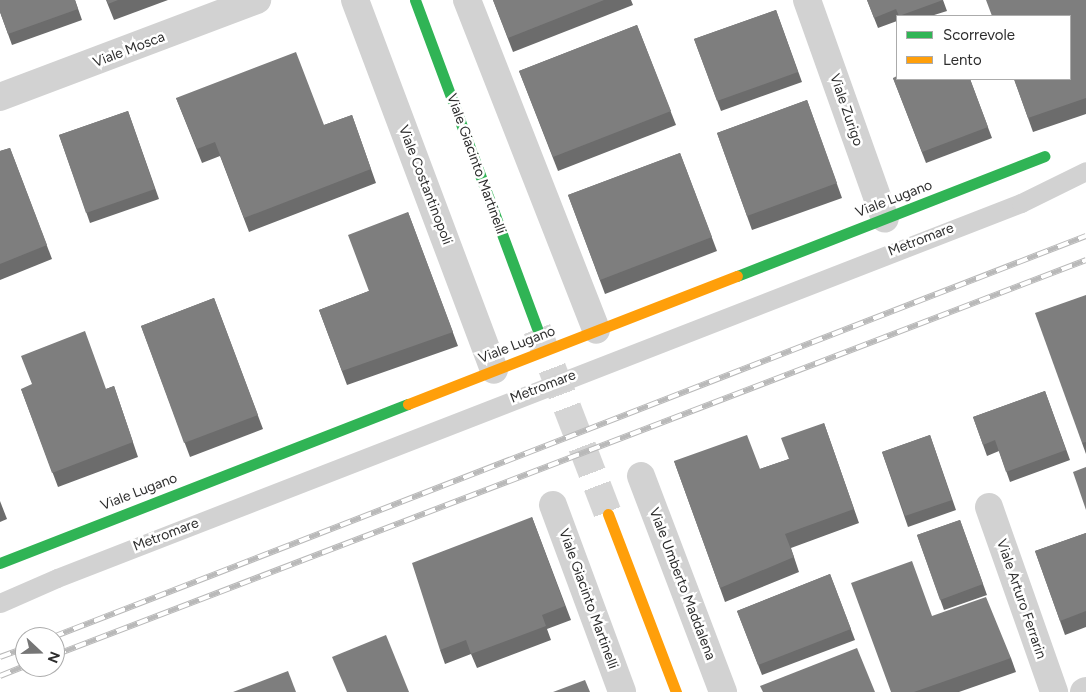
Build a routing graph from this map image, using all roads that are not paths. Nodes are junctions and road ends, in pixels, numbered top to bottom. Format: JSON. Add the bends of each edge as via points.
{"nodes":[{"id":1,"x":257,"y":0,"type":"edge"},
{"id":2,"x":355,"y":0,"type":"edge"},
{"id":3,"x":415,"y":0,"type":"edge"},
{"id":4,"x":467,"y":0,"type":"edge"},
{"id":5,"x":807,"y":0,"type":"edge"},
{"id":6,"x":0,"y":97,"type":"edge"},
{"id":7,"x":1044,"y":156,"type":"dead end"},
{"id":8,"x":1086,"y":171,"type":"edge"},
{"id":9,"x":884,"y":220,"type":"junction"},
{"id":10,"x":537,"y":328,"type":"tunnel mouth"},
{"id":11,"x":596,"y":330,"type":"junction"},
{"id":12,"x":494,"y":370,"type":"junction"},
{"id":13,"x":642,"y":476,"type":"dead end"},
{"id":14,"x":553,"y":505,"type":"dead end"},
{"id":15,"x":989,"y":507,"type":"dead end"},
{"id":16,"x":608,"y":514,"type":"tunnel mouth"},
{"id":17,"x":0,"y":563,"type":"edge"},
{"id":18,"x":0,"y":603,"type":"edge"},
{"id":19,"x":622,"y":692,"type":"edge"},
{"id":20,"x":676,"y":692,"type":"edge"},
{"id":21,"x":723,"y":692,"type":"edge"},
{"id":22,"x":1054,"y":692,"type":"edge"}],
"edges":[{"from":1,"to":6,"type":"street","name":"Viale Mosca"},
{"from":2,"to":12,"type":"street","name":"Viale Costantinopoli"},
{"from":3,"to":10,"type":"street","name":"Viale Giacinto Martinelli"},
{"from":4,"to":11,"type":"street"},
{"from":5,"to":9,"type":"street","name":"Viale Zurigo"},
{"from":7,"to":9,"type":"street","name":"Viale Lugano"},
{"from":8,"to":18,"type":"lane","name":"Metromare","via":[[1021,203],[104,559]]},
{"from":9,"to":11,"type":"street","name":"Viale Lugano"},
{"from":11,"to":12,"type":"street","name":"Viale Lugano"},
{"from":12,"to":17,"type":"street","name":"Viale Lugano"},
{"from":13,"to":21,"type":"street","name":"Viale Umberto Maddalena"},
{"from":14,"to":19,"type":"street","name":"Viale Giacinto Martinelli"},
{"from":15,"to":22,"type":"street","name":"Viale Arturo Ferrarin"},
{"from":16,"to":20,"type":"street"}]}
